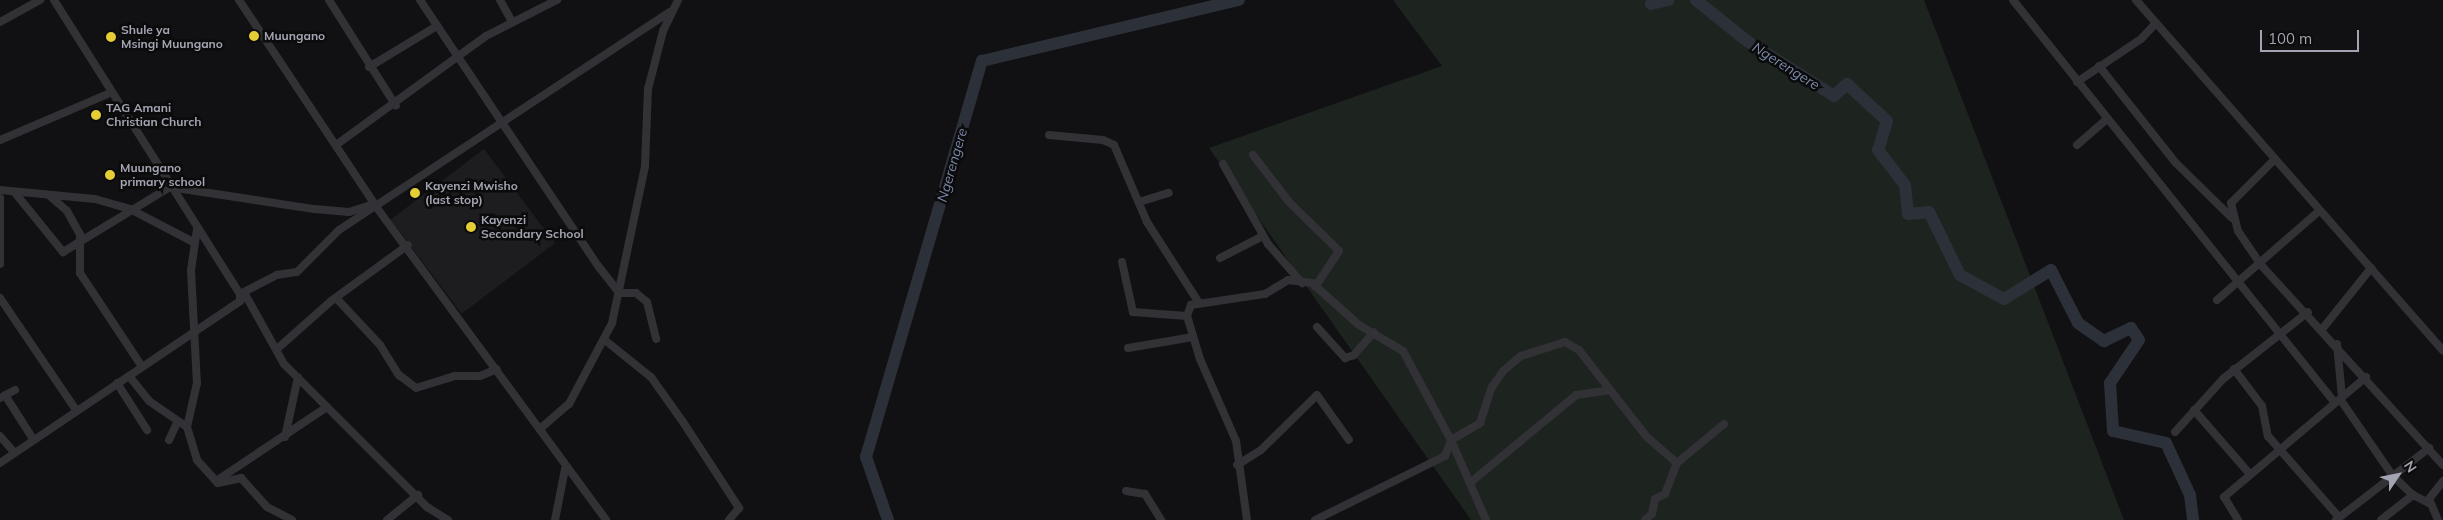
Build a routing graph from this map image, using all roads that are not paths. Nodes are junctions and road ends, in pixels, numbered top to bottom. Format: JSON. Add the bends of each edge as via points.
{"nodes":[{"id":1,"x":40,"y":0,"type":"edge"},
{"id":2,"x":54,"y":0,"type":"edge"},
{"id":3,"x":239,"y":0,"type":"edge"},
{"id":4,"x":329,"y":0,"type":"edge"},
{"id":5,"x":420,"y":0,"type":"edge"},
{"id":6,"x":500,"y":0,"type":"edge"},
{"id":7,"x":557,"y":0,"type":"edge"},
{"id":8,"x":678,"y":0,"type":"edge"},
{"id":9,"x":2013,"y":0,"type":"edge"},
{"id":10,"x":2136,"y":0,"type":"edge"},
{"id":11,"x":669,"y":12,"type":"junction"},
{"id":12,"x":511,"y":20,"type":"junction"},
{"id":13,"x":0,"y":22,"type":"edge"},
{"id":14,"x":2156,"y":23,"type":"junction"},
{"id":15,"x":437,"y":26,"type":"junction"},
{"id":16,"x":457,"y":57,"type":"junction"},
{"id":17,"x":2099,"y":66,"type":"junction"},
{"id":18,"x":369,"y":67,"type":"junction"},
{"id":19,"x":2077,"y":82,"type":"junction"},
{"id":20,"x":110,"y":93,"type":"junction"},
{"id":21,"x":396,"y":106,"type":"junction"},
{"id":22,"x":2106,"y":120,"type":"junction"},
{"id":23,"x":499,"y":124,"type":"junction"},
{"id":24,"x":1049,"y":135,"type":"dead end"},
{"id":25,"x":0,"y":140,"type":"edge"},
{"id":26,"x":2077,"y":145,"type":"dead end"},
{"id":27,"x":336,"y":146,"type":"junction"},
{"id":28,"x":1253,"y":155,"type":"dead end"},
{"id":29,"x":2275,"y":159,"type":"junction"},
{"id":30,"x":1223,"y":164,"type":"dead end"},
{"id":31,"x":170,"y":187,"type":"junction"},
{"id":32,"x":0,"y":190,"type":"edge"},
{"id":33,"x":1169,"y":193,"type":"dead end"},
{"id":34,"x":16,"y":194,"type":"junction"},
{"id":35,"x":51,"y":197,"type":"junction"},
{"id":36,"x":0,"y":198,"type":"edge"},
{"id":37,"x":1139,"y":202,"type":"junction"},
{"id":38,"x":376,"y":206,"type":"junction"},
{"id":39,"x":130,"y":209,"type":"junction"},
{"id":40,"x":2320,"y":211,"type":"junction"},
{"id":41,"x":2234,"y":220,"type":"junction"},
{"id":42,"x":197,"y":229,"type":"junction"},
{"id":43,"x":1263,"y":236,"type":"junction"},
{"id":44,"x":82,"y":242,"type":"junction"},
{"id":45,"x":193,"y":242,"type":"junction"},
{"id":46,"x":408,"y":245,"type":"junction"},
{"id":47,"x":1220,"y":258,"type":"dead end"},
{"id":48,"x":2258,"y":261,"type":"junction"},
{"id":49,"x":1122,"y":262,"type":"dead end"},
{"id":50,"x":0,"y":264,"type":"edge"},
{"id":51,"x":2371,"y":268,"type":"junction"},
{"id":52,"x":2237,"y":280,"type":"junction"},
{"id":53,"x":1302,"y":283,"type":"junction"},
{"id":54,"x":1315,"y":287,"type":"junction"},
{"id":55,"x":619,"y":293,"type":"junction"},
{"id":56,"x":242,"y":294,"type":"junction"},
{"id":57,"x":0,"y":298,"type":"edge"},
{"id":58,"x":338,"y":300,"type":"junction"},
{"id":59,"x":2218,"y":300,"type":"dead end"},
{"id":60,"x":1199,"y":303,"type":"junction"},
{"id":61,"x":2308,"y":312,"type":"junction"},
{"id":62,"x":1187,"y":316,"type":"junction"},
{"id":63,"x":1317,"y":327,"type":"dead end"},
{"id":64,"x":2323,"y":328,"type":"junction"},
{"id":65,"x":195,"y":331,"type":"junction"},
{"id":66,"x":1374,"y":332,"type":"junction"},
{"id":67,"x":2278,"y":336,"type":"junction"},
{"id":68,"x":1193,"y":337,"type":"junction"},
{"id":69,"x":656,"y":339,"type":"dead end"},
{"id":70,"x":606,"y":341,"type":"junction"},
{"id":71,"x":2336,"y":344,"type":"junction"},
{"id":72,"x":1128,"y":348,"type":"dead end"},
{"id":73,"x":277,"y":350,"type":"junction"},
{"id":74,"x":2443,"y":351,"type":"edge"},
{"id":75,"x":140,"y":365,"type":"junction"},
{"id":76,"x":497,"y":369,"type":"junction"},
{"id":77,"x":2234,"y":369,"type":"junction"},
{"id":78,"x":129,"y":376,"type":"junction"},
{"id":79,"x":298,"y":377,"type":"junction"},
{"id":80,"x":2366,"y":377,"type":"junction"},
{"id":81,"x":117,"y":383,"type":"junction"},
{"id":82,"x":15,"y":390,"type":"dead end"},
{"id":83,"x":1610,"y":390,"type":"junction"},
{"id":84,"x":2,"y":397,"type":"edge"},
{"id":85,"x":2339,"y":399,"type":"junction"},
{"id":86,"x":327,"y":406,"type":"junction"},
{"id":87,"x":76,"y":410,"type":"junction"},
{"id":88,"x":2194,"y":410,"type":"junction"},
{"id":89,"x":178,"y":422,"type":"junction"},
{"id":90,"x":1724,"y":424,"type":"dead end"},
{"id":91,"x":187,"y":427,"type":"junction"},
{"id":92,"x":541,"y":428,"type":"junction"},
{"id":93,"x":147,"y":430,"type":"dead end"},
{"id":94,"x":2175,"y":432,"type":"dead end"},
{"id":95,"x":0,"y":436,"type":"edge"},
{"id":96,"x":285,"y":437,"type":"junction"},
{"id":97,"x":33,"y":439,"type":"junction"},
{"id":98,"x":169,"y":440,"type":"dead end"},
{"id":99,"x":1349,"y":440,"type":"dead end"},
{"id":100,"x":1451,"y":440,"type":"junction"},
{"id":101,"x":2429,"y":448,"type":"junction"},
{"id":102,"x":2279,"y":450,"type":"junction"},
{"id":103,"x":14,"y":452,"type":"junction"},
{"id":104,"x":0,"y":463,"type":"edge"},
{"id":105,"x":1677,"y":464,"type":"junction"},
{"id":106,"x":1237,"y":465,"type":"junction"},
{"id":107,"x":2443,"y":465,"type":"edge"},
{"id":108,"x":565,"y":469,"type":"junction"},
{"id":109,"x":2249,"y":473,"type":"junction"},
{"id":110,"x":2393,"y":476,"type":"junction"},
{"id":111,"x":215,"y":481,"type":"junction"},
{"id":112,"x":2443,"y":481,"type":"edge"},
{"id":113,"x":1471,"y":482,"type":"junction"},
{"id":114,"x":1126,"y":492,"type":"dead end"},
{"id":115,"x":418,"y":495,"type":"junction"},
{"id":116,"x":2413,"y":496,"type":"junction"},
{"id":117,"x":2429,"y":502,"type":"junction"},
{"id":118,"x":2338,"y":519,"type":"edge"},
{"id":119,"x":292,"y":520,"type":"edge"},
{"id":120,"x":387,"y":520,"type":"edge"},
{"id":121,"x":448,"y":520,"type":"edge"},
{"id":122,"x":555,"y":520,"type":"edge"},
{"id":123,"x":606,"y":520,"type":"edge"},
{"id":124,"x":729,"y":520,"type":"edge"},
{"id":125,"x":1161,"y":520,"type":"edge"},
{"id":126,"x":1246,"y":520,"type":"edge"},
{"id":127,"x":1315,"y":520,"type":"edge"},
{"id":128,"x":1486,"y":520,"type":"edge"},
{"id":129,"x":1645,"y":520,"type":"edge"},
{"id":130,"x":2238,"y":520,"type":"edge"},
{"id":131,"x":2381,"y":520,"type":"edge"},
{"id":132,"x":2438,"y":520,"type":"edge"}],
"edges":[{"from":1,"to":13,"type":"street"},
{"from":2,"to":20,"type":"street"},
{"from":3,"to":27,"type":"street"},
{"from":4,"to":18,"type":"street"},
{"from":5,"to":15,"type":"street"},
{"from":6,"to":12,"type":"street"},
{"from":7,"to":12,"type":"street","via":[[532,16]]},
{"from":8,"to":11,"type":"street"},
{"from":9,"to":19,"type":"street"},
{"from":10,"to":14,"type":"street"},
{"from":11,"to":23,"type":"street"},
{"from":11,"to":55,"type":"street","via":[[648,89],[645,166]]},
{"from":12,"to":16,"type":"street"},
{"from":14,"to":17,"type":"street","via":[[2141,39]]},
{"from":14,"to":29,"type":"street"},
{"from":15,"to":16,"type":"street"},
{"from":15,"to":18,"type":"street"},
{"from":16,"to":21,"type":"street"},
{"from":16,"to":23,"type":"street"},
{"from":17,"to":19,"type":"street"},
{"from":17,"to":41,"type":"street","via":[[2176,163]]},
{"from":18,"to":21,"type":"street"},
{"from":19,"to":22,"type":"street"},
{"from":20,"to":25,"type":"street"},
{"from":20,"to":31,"type":"street"},
{"from":21,"to":27,"type":"street"},
{"from":22,"to":26,"type":"street"},
{"from":22,"to":52,"type":"street"},
{"from":23,"to":38,"type":"street"},
{"from":23,"to":55,"type":"street"},
{"from":24,"to":37,"type":"street","via":[[1110,143],[1125,162]]},
{"from":27,"to":38,"type":"street"},
{"from":28,"to":54,"type":"street","via":[[1289,202],[1339,251]]},
{"from":29,"to":40,"type":"street"},
{"from":29,"to":41,"type":"street","via":[[2231,203]]},
{"from":30,"to":43,"type":"street"},
{"from":31,"to":38,"type":"street","via":[[314,209],[349,212]]},
{"from":31,"to":39,"type":"street"},
{"from":31,"to":42,"type":"street"},
{"from":32,"to":34,"type":"street"},
{"from":33,"to":37,"type":"street"},
{"from":34,"to":35,"type":"street"},
{"from":34,"to":44,"type":"street","via":[[63,252]]},
{"from":35,"to":39,"type":"street","via":[[95,199]]},
{"from":35,"to":44,"type":"street","via":[[67,211]]},
{"from":36,"to":50,"type":"street"},
{"from":37,"to":60,"type":"street","via":[[1154,234]]},
{"from":38,"to":46,"type":"street"},
{"from":38,"to":56,"type":"street","via":[[339,230],[297,272],[277,275]]},
{"from":39,"to":44,"type":"street"},
{"from":39,"to":45,"type":"street"},
{"from":40,"to":48,"type":"street"},
{"from":40,"to":51,"type":"street"},
{"from":41,"to":48,"type":"street"},
{"from":42,"to":45,"type":"street"},
{"from":42,"to":56,"type":"street"},
{"from":43,"to":47,"type":"street"},
{"from":43,"to":53,"type":"street"},
{"from":44,"to":75,"type":"street","via":[[80,273]]},
{"from":45,"to":65,"type":"street"},
{"from":46,"to":58,"type":"street"},
{"from":46,"to":76,"type":"street"},
{"from":48,"to":52,"type":"street"},
{"from":48,"to":61,"type":"street"},
{"from":49,"to":62,"type":"street","via":[[1133,312]]},
{"from":51,"to":64,"type":"street"},
{"from":51,"to":74,"type":"street"},
{"from":52,"to":59,"type":"street"},
{"from":52,"to":67,"type":"street"},
{"from":53,"to":54,"type":"street"},
{"from":53,"to":60,"type":"street","via":[[1288,280],[1265,294]]},
{"from":54,"to":66,"type":"street"},
{"from":55,"to":69,"type":"street","via":[[636,293],[647,302]]},
{"from":55,"to":70,"type":"street"},
{"from":56,"to":65,"type":"street","via":[[240,301]]},
{"from":56,"to":73,"type":"street"},
{"from":57,"to":87,"type":"street"},
{"from":58,"to":73,"type":"street"},
{"from":58,"to":76,"type":"street","via":[[380,345],[399,375],[416,388],[455,376],[480,376]]},
{"from":60,"to":62,"type":"street","via":[[1191,305]]},
{"from":61,"to":64,"type":"street"},
{"from":61,"to":67,"type":"street"},
{"from":62,"to":68,"type":"street"},
{"from":63,"to":66,"type":"street","via":[[1345,358],[1354,356]]},
{"from":64,"to":71,"type":"street"},
{"from":65,"to":75,"type":"street"},
{"from":65,"to":91,"type":"street","via":[[197,383]]},
{"from":66,"to":100,"type":"street","via":[[1410,360]]},
{"from":67,"to":77,"type":"street"},
{"from":67,"to":85,"type":"street"},
{"from":68,"to":72,"type":"street"},
{"from":68,"to":106,"type":"street","via":[[1236,441]]},
{"from":70,"to":92,"type":"street","via":[[569,404]]},
{"from":70,"to":124,"type":"street","via":[[652,377],[683,422],[739,508]]},
{"from":71,"to":80,"type":"street"},
{"from":71,"to":85,"type":"street"},
{"from":73,"to":79,"type":"street"},
{"from":75,"to":78,"type":"street"},
{"from":76,"to":92,"type":"street"},
{"from":77,"to":88,"type":"street"},
{"from":77,"to":102,"type":"street","via":[[2262,406],[2266,431]]},
{"from":78,"to":81,"type":"street"},
{"from":78,"to":89,"type":"street","via":[[150,400]]},
{"from":79,"to":86,"type":"street"},
{"from":79,"to":96,"type":"street"},
{"from":80,"to":85,"type":"street"},
{"from":80,"to":101,"type":"street"},
{"from":81,"to":87,"type":"street"},
{"from":81,"to":93,"type":"street"},
{"from":82,"to":84,"type":"street"},
{"from":83,"to":100,"type":"street","via":[[1572,344],[1536,350],[1503,371],[1492,387],[1480,423]]},
{"from":83,"to":105,"type":"street","via":[[1647,437]]},
{"from":83,"to":113,"type":"street","via":[[1576,395]]},
{"from":84,"to":97,"type":"street"},
{"from":85,"to":102,"type":"street"},
{"from":85,"to":110,"type":"street"},
{"from":86,"to":96,"type":"street"},
{"from":86,"to":115,"type":"street"},
{"from":87,"to":97,"type":"street"},
{"from":88,"to":94,"type":"street"},
{"from":88,"to":109,"type":"street"},
{"from":89,"to":91,"type":"street"},
{"from":89,"to":98,"type":"street"},
{"from":90,"to":105,"type":"street"},
{"from":91,"to":111,"type":"street","via":[[197,460]]},
{"from":92,"to":108,"type":"street"},
{"from":95,"to":103,"type":"street"},
{"from":96,"to":111,"type":"street"},
{"from":97,"to":103,"type":"street"},
{"from":99,"to":106,"type":"street","via":[[1317,395],[1260,450]]},
{"from":100,"to":113,"type":"street"},
{"from":100,"to":127,"type":"street","via":[[1445,456]]},
{"from":101,"to":107,"type":"street"},
{"from":101,"to":110,"type":"street"},
{"from":102,"to":109,"type":"street"},
{"from":102,"to":118,"type":"street"},
{"from":103,"to":104,"type":"street"},
{"from":105,"to":129,"type":"street","via":[[1664,494],[1655,499],[1652,514]]},
{"from":106,"to":126,"type":"street"},
{"from":108,"to":122,"type":"street"},
{"from":108,"to":123,"type":"street"},
{"from":109,"to":130,"type":"street","via":[[2222,500]]},
{"from":110,"to":116,"type":"street"},
{"from":110,"to":118,"type":"street"},
{"from":111,"to":119,"type":"street","via":[[241,478],[267,507]]},
{"from":112,"to":117,"type":"street"},
{"from":113,"to":128,"type":"street"},
{"from":114,"to":125,"type":"street","via":[[1145,494]]},
{"from":115,"to":120,"type":"street"},
{"from":115,"to":121,"type":"street"},
{"from":116,"to":117,"type":"street"},
{"from":116,"to":131,"type":"street"},
{"from":117,"to":132,"type":"street"}]}
